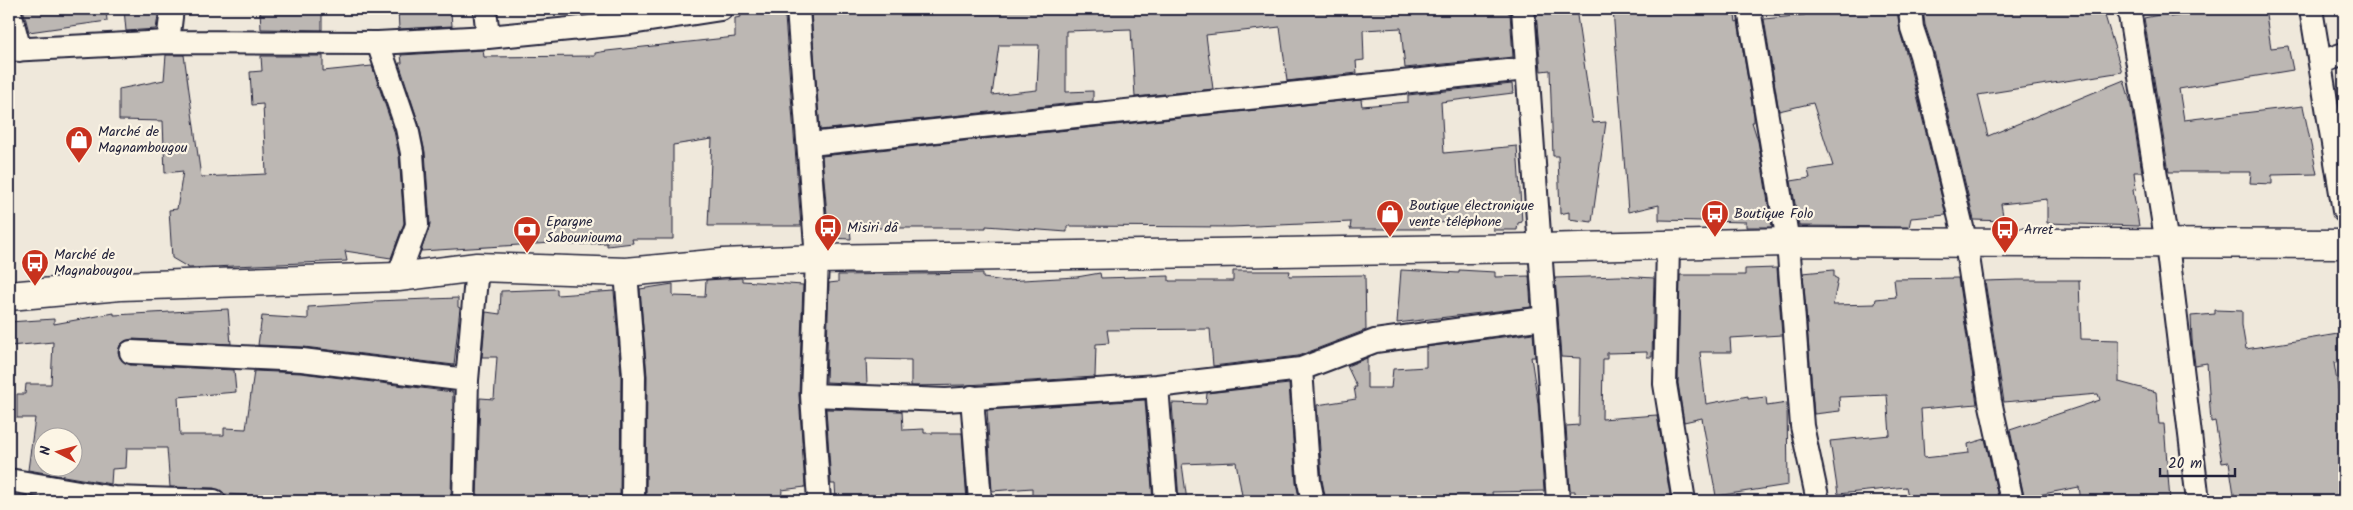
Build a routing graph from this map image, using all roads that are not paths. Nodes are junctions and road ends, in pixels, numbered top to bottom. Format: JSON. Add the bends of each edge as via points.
{"nodes":[{"id":1,"x":9,"y":9,"type":"edge"},
{"id":2,"x":172,"y":9,"type":"edge"},
{"id":3,"x":485,"y":9,"type":"edge"},
{"id":4,"x":721,"y":9,"type":"edge"},
{"id":5,"x":798,"y":9,"type":"edge"},
{"id":6,"x":1523,"y":9,"type":"edge"},
{"id":7,"x":1749,"y":9,"type":"edge"},
{"id":8,"x":1910,"y":9,"type":"edge"},
{"id":9,"x":2129,"y":9,"type":"edge"},
{"id":10,"x":2311,"y":9,"type":"edge"},
{"id":11,"x":630,"y":16,"type":"edge"},
{"id":12,"x":488,"y":36,"type":"junction"},
{"id":13,"x":168,"y":42,"type":"junction"},
{"id":14,"x":378,"y":43,"type":"junction"},
{"id":15,"x":14,"y":50,"type":"edge"},
{"id":16,"x":2344,"y":54,"type":"edge"},
{"id":17,"x":2321,"y":62,"type":"junction"},
{"id":18,"x":1526,"y":69,"type":"junction"},
{"id":19,"x":810,"y":144,"type":"junction"},
{"id":20,"x":2344,"y":211,"type":"edge"},
{"id":21,"x":1788,"y":242,"type":"junction"},
{"id":22,"x":1966,"y":244,"type":"junction"},
{"id":23,"x":2168,"y":244,"type":"junction"},
{"id":24,"x":2344,"y":244,"type":"edge"},
{"id":25,"x":1668,"y":246,"type":"junction"},
{"id":26,"x":1539,"y":248,"type":"junction"},
{"id":27,"x":817,"y":258,"type":"junction"},
{"id":28,"x":477,"y":267,"type":"junction"},
{"id":29,"x":626,"y":272,"type":"junction"},
{"id":30,"x":398,"y":277,"type":"junction"},
{"id":31,"x":9,"y":296,"type":"edge"},
{"id":32,"x":1544,"y":318,"type":"junction"},
{"id":33,"x":131,"y":352,"type":"dead end"},
{"id":34,"x":1302,"y":369,"type":"junction"},
{"id":35,"x":467,"y":380,"type":"junction"},
{"id":36,"x":1157,"y":386,"type":"junction"},
{"id":37,"x":812,"y":395,"type":"junction"},
{"id":38,"x":972,"y":398,"type":"junction"},
{"id":39,"x":9,"y":480,"type":"edge"},
{"id":40,"x":214,"y":501,"type":"edge"},
{"id":41,"x":464,"y":501,"type":"edge"},
{"id":42,"x":633,"y":501,"type":"edge"},
{"id":43,"x":819,"y":501,"type":"edge"},
{"id":44,"x":980,"y":501,"type":"edge"},
{"id":45,"x":1166,"y":501,"type":"edge"},
{"id":46,"x":1313,"y":501,"type":"edge"},
{"id":47,"x":1558,"y":501,"type":"edge"},
{"id":48,"x":1684,"y":501,"type":"edge"},
{"id":49,"x":1818,"y":501,"type":"edge"},
{"id":50,"x":2012,"y":501,"type":"edge"},
{"id":51,"x":2198,"y":501,"type":"edge"}],
"edges":[{"from":1,"to":15,"type":"street"},
{"from":2,"to":13,"type":"street"},
{"from":3,"to":12,"type":"street"},
{"from":4,"to":11,"type":"street"},
{"from":5,"to":19,"type":"street"},
{"from":6,"to":18,"type":"street"},
{"from":7,"to":21,"type":"street"},
{"from":8,"to":22,"type":"street"},
{"from":9,"to":23,"type":"street"},
{"from":10,"to":17,"type":"street"},
{"from":11,"to":12,"type":"street"},
{"from":12,"to":14,"type":"street"},
{"from":13,"to":14,"type":"street"},
{"from":13,"to":15,"type":"street"},
{"from":14,"to":30,"type":"street","via":[[407,128],[412,153],[417,225]]},
{"from":16,"to":17,"type":"street"},
{"from":17,"to":20,"type":"street"},
{"from":18,"to":19,"type":"street"},
{"from":18,"to":26,"type":"street"},
{"from":19,"to":27,"type":"street"},
{"from":21,"to":22,"type":"street"},
{"from":21,"to":25,"type":"street"},
{"from":21,"to":49,"type":"street","via":[[1802,426]]},
{"from":22,"to":23,"type":"street"},
{"from":22,"to":50,"type":"street","via":[[1990,401]]},
{"from":23,"to":24,"type":"street"},
{"from":23,"to":51,"type":"street"},
{"from":25,"to":26,"type":"street"},
{"from":25,"to":48,"type":"street","via":[[1665,384]]},
{"from":26,"to":27,"type":"street"},
{"from":26,"to":32,"type":"street"},
{"from":27,"to":29,"type":"street"},
{"from":27,"to":37,"type":"street"},
{"from":28,"to":29,"type":"street"},
{"from":28,"to":30,"type":"street"},
{"from":28,"to":35,"type":"street"},
{"from":29,"to":42,"type":"street","via":[[634,376]]},
{"from":30,"to":31,"type":"street","via":[[120,286]]},
{"from":32,"to":34,"type":"street","via":[[1375,342]]},
{"from":32,"to":47,"type":"street"},
{"from":33,"to":35,"type":"street","via":[[302,360]]},
{"from":34,"to":36,"type":"street"},
{"from":34,"to":46,"type":"street"},
{"from":35,"to":41,"type":"street"},
{"from":36,"to":38,"type":"street"},
{"from":36,"to":45,"type":"street"},
{"from":37,"to":38,"type":"street"},
{"from":37,"to":43,"type":"street"},
{"from":38,"to":44,"type":"street"},
{"from":39,"to":40,"type":"street","via":[[114,498]]}]}
